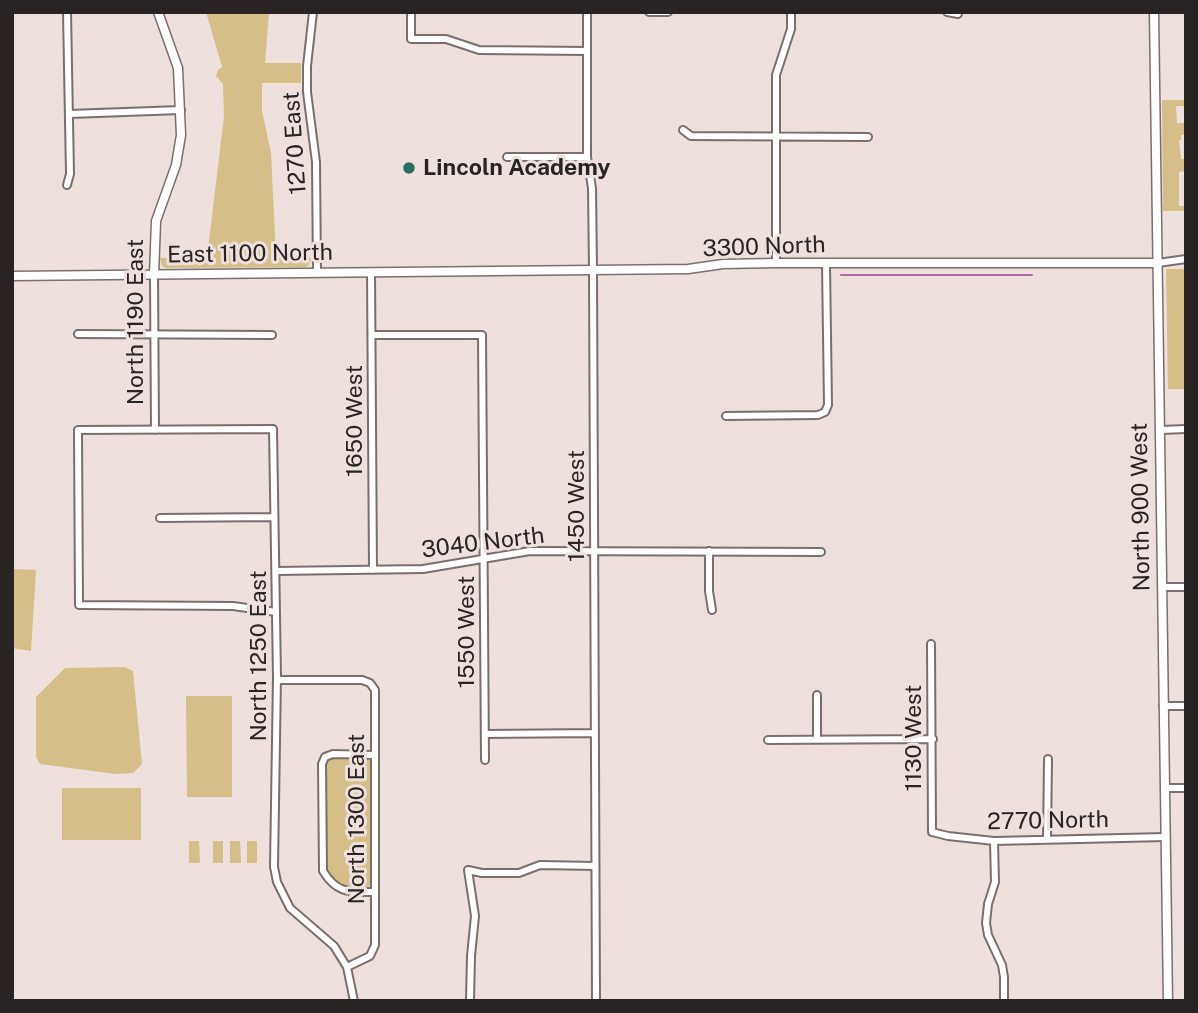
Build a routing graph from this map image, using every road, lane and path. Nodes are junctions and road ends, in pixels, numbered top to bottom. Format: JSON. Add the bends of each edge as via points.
{"nodes":[{"id":1,"x":67,"y":12,"type":"edge"},
{"id":2,"x":158,"y":12,"type":"edge"},
{"id":3,"x":313,"y":12,"type":"edge"},
{"id":4,"x":411,"y":12,"type":"edge"},
{"id":5,"x":587,"y":12,"type":"edge"},
{"id":6,"x":649,"y":12,"type":"edge"},
{"id":7,"x":668,"y":12,"type":"edge"},
{"id":8,"x":791,"y":12,"type":"edge"},
{"id":9,"x":947,"y":12,"type":"edge"},
{"id":10,"x":1154,"y":12,"type":"edge"},
{"id":11,"x":958,"y":14,"type":"dead end"},
{"id":12,"x":587,"y":51,"type":"junction"},
{"id":13,"x":181,"y":110,"type":"junction"},
{"id":14,"x":68,"y":114,"type":"junction"},
{"id":15,"x":683,"y":130,"type":"dead end"},
{"id":16,"x":775,"y":136,"type":"junction"},
{"id":17,"x":868,"y":136,"type":"dead end"},
{"id":18,"x":508,"y":157,"type":"dead end"},
{"id":19,"x":587,"y":157,"type":"junction"},
{"id":20,"x":67,"y":185,"type":"dead end"},
{"id":21,"x":1186,"y":262,"type":"edge"},
{"id":22,"x":776,"y":263,"type":"junction"},
{"id":23,"x":1158,"y":263,"type":"junction"},
{"id":24,"x":826,"y":264,"type":"junction"},
{"id":25,"x":593,"y":269,"type":"junction"},
{"id":26,"x":317,"y":272,"type":"junction"},
{"id":27,"x":366,"y":272,"type":"junction"},
{"id":28,"x":154,"y":275,"type":"junction"},
{"id":29,"x":12,"y":276,"type":"edge"},
{"id":30,"x":78,"y":334,"type":"dead end"},
{"id":31,"x":372,"y":334,"type":"junction"},
{"id":32,"x":154,"y":335,"type":"junction"},
{"id":33,"x":272,"y":335,"type":"dead end"},
{"id":34,"x":726,"y":416,"type":"dead end"},
{"id":35,"x":1186,"y":429,"type":"edge"},
{"id":36,"x":155,"y":430,"type":"junction"},
{"id":37,"x":1160,"y":430,"type":"junction"},
{"id":38,"x":274,"y":517,"type":"junction"},
{"id":39,"x":160,"y":518,"type":"dead end"},
{"id":40,"x":595,"y":550,"type":"junction"},
{"id":41,"x":709,"y":551,"type":"junction"},
{"id":42,"x":821,"y":552,"type":"dead end"},
{"id":43,"x":484,"y":559,"type":"junction"},
{"id":44,"x":276,"y":570,"type":"junction"},
{"id":45,"x":373,"y":570,"type":"junction"},
{"id":46,"x":1186,"y":586,"type":"edge"},
{"id":47,"x":1162,"y":587,"type":"junction"},
{"id":48,"x":712,"y":610,"type":"dead end"},
{"id":49,"x":276,"y":612,"type":"junction"},
{"id":50,"x":931,"y":644,"type":"dead end"},
{"id":51,"x":277,"y":680,"type":"junction"},
{"id":52,"x":817,"y":695,"type":"dead end"},
{"id":53,"x":1163,"y":706,"type":"junction"},
{"id":54,"x":1186,"y":706,"type":"edge"},
{"id":55,"x":595,"y":733,"type":"junction"},
{"id":56,"x":485,"y":734,"type":"junction"},
{"id":57,"x":768,"y":740,"type":"dead end"},
{"id":58,"x":817,"y":740,"type":"junction"},
{"id":59,"x":933,"y":740,"type":"junction"},
{"id":60,"x":375,"y":755,"type":"junction"},
{"id":61,"x":1048,"y":759,"type":"dead end"},
{"id":62,"x":485,"y":760,"type":"dead end"},
{"id":63,"x":1164,"y":788,"type":"junction"},
{"id":64,"x":1186,"y":788,"type":"edge"},
{"id":65,"x":932,"y":832,"type":"joint"},
{"id":66,"x":1165,"y":837,"type":"junction"},
{"id":67,"x":1046,"y":839,"type":"junction"},
{"id":68,"x":993,"y":841,"type":"junction"},
{"id":69,"x":595,"y":866,"type":"junction"},
{"id":70,"x":375,"y":892,"type":"junction"},
{"id":71,"x":347,"y":967,"type":"junction"},
{"id":72,"x":354,"y":1001,"type":"edge"},
{"id":73,"x":470,"y":1001,"type":"edge"},
{"id":74,"x":596,"y":1001,"type":"edge"},
{"id":75,"x":1004,"y":1001,"type":"edge"},
{"id":76,"x":1168,"y":1001,"type":"edge"}],
"edges":[{"from":1,"to":14,"type":"street"},
{"from":2,"to":13,"type":"street","name":"North 1190 East","via":[[178,68]]},
{"from":3,"to":26,"type":"street","name":"1270 East","via":[[307,92],[316,162]]},
{"from":4,"to":12,"type":"street","via":[[411,39],[446,39],[479,50]]},
{"from":5,"to":12,"type":"street","name":"1450 West"},
{"from":6,"to":7,"type":"street"},
{"from":8,"to":16,"type":"street","via":[[791,29],[776,75]]},
{"from":9,"to":11,"type":"street"},
{"from":10,"to":23,"type":"street","name":"North 900 West"},
{"from":12,"to":19,"type":"street","name":"1450 West"},
{"from":13,"to":14,"type":"street"},
{"from":13,"to":28,"type":"street","name":"North 1190 East","via":[[179,153],[156,220]]},
{"from":14,"to":20,"type":"street"},
{"from":15,"to":16,"type":"street","via":[[691,136]]},
{"from":16,"to":17,"type":"street"},
{"from":16,"to":22,"type":"street"},
{"from":18,"to":19,"type":"street"},
{"from":19,"to":25,"type":"street","name":"1450 West"},
{"from":21,"to":23,"type":"street"},
{"from":22,"to":24,"type":"street","name":"3300 North"},
{"from":22,"to":25,"type":"street","name":"3300 North"},
{"from":23,"to":24,"type":"street","name":"3300 North"},
{"from":23,"to":37,"type":"street","name":"North 900 West"},
{"from":24,"to":34,"type":"street","via":[[825,412]]},
{"from":25,"to":27,"type":"street","name":"3300 North"},
{"from":25,"to":40,"type":"street","name":"1450 West"},
{"from":26,"to":27,"type":"street","name":"East 1100 North"},
{"from":26,"to":28,"type":"street","name":"East 1100 North"},
{"from":27,"to":31,"type":"street","name":"1650 West"},
{"from":28,"to":29,"type":"street","name":"East 1100 North"},
{"from":28,"to":32,"type":"street","name":"North 1190 East"},
{"from":30,"to":32,"type":"street"},
{"from":31,"to":43,"type":"street","name":"1550 West","via":[[482,335]]},
{"from":31,"to":45,"type":"street","name":"1650 West"},
{"from":32,"to":33,"type":"street"},
{"from":32,"to":36,"type":"street","name":"North 1190 East"},
{"from":35,"to":37,"type":"street"},
{"from":36,"to":38,"type":"street","name":"North 1250 East","via":[[273,429]]},
{"from":36,"to":49,"type":"street","via":[[78,430],[79,605],[233,606]]},
{"from":37,"to":47,"type":"street","name":"North 900 West"},
{"from":38,"to":39,"type":"street"},
{"from":38,"to":44,"type":"street","name":"North 1250 East"},
{"from":40,"to":41,"type":"street","name":"3040 North"},
{"from":40,"to":43,"type":"street","name":"3040 North","via":[[530,551]]},
{"from":40,"to":55,"type":"street","name":"1450 West"},
{"from":41,"to":42,"type":"street","name":"3040 North"},
{"from":41,"to":48,"type":"street"},
{"from":43,"to":45,"type":"street","name":"3040 North","via":[[423,569]]},
{"from":43,"to":56,"type":"street","name":"1550 West"},
{"from":44,"to":45,"type":"street","name":"3040 North"},
{"from":44,"to":49,"type":"street","name":"North 1250 East"},
{"from":46,"to":47,"type":"street"},
{"from":47,"to":53,"type":"street","name":"North 900 West"},
{"from":49,"to":51,"type":"street","name":"North 1250 East"},
{"from":50,"to":59,"type":"street","name":"1130 West"},
{"from":51,"to":60,"type":"street","name":"North 1300 East","via":[[370,683],[375,690]]},
{"from":51,"to":71,"type":"street","name":"North 1250 East","via":[[277,882],[290,908],[334,946]]},
{"from":52,"to":58,"type":"street"},
{"from":53,"to":54,"type":"street"},
{"from":53,"to":63,"type":"street","name":"North 900 West"},
{"from":55,"to":56,"type":"street"},
{"from":55,"to":69,"type":"street","name":"1450 West"},
{"from":56,"to":62,"type":"street","name":"1550 West"},
{"from":57,"to":58,"type":"street"},
{"from":58,"to":59,"type":"street"},
{"from":59,"to":65,"type":"street","name":"1130 West"},
{"from":60,"to":70,"type":"street","name":"North 1300 East"},
{"from":60,"to":70,"type":"street","via":[[333,754],[322,764],[323,871],[331,883],[347,892]]},
{"from":61,"to":67,"type":"street"},
{"from":63,"to":64,"type":"street"},
{"from":63,"to":66,"type":"street","name":"North 900 West"},
{"from":65,"to":68,"type":"street","name":"2770 North"},
{"from":66,"to":67,"type":"street","name":"2770 North"},
{"from":66,"to":76,"type":"street","name":"North 900 West"},
{"from":67,"to":68,"type":"street","name":"2770 North"},
{"from":68,"to":75,"type":"street","via":[[995,882],[986,923],[1002,965]]},
{"from":69,"to":73,"type":"street","via":[[540,865],[519,873],[468,870],[475,916]]},
{"from":69,"to":74,"type":"street","name":"1450 West"},
{"from":70,"to":71,"type":"street","name":"North 1300 East","via":[[375,945],[370,956]]},
{"from":71,"to":72,"type":"street"}]}
